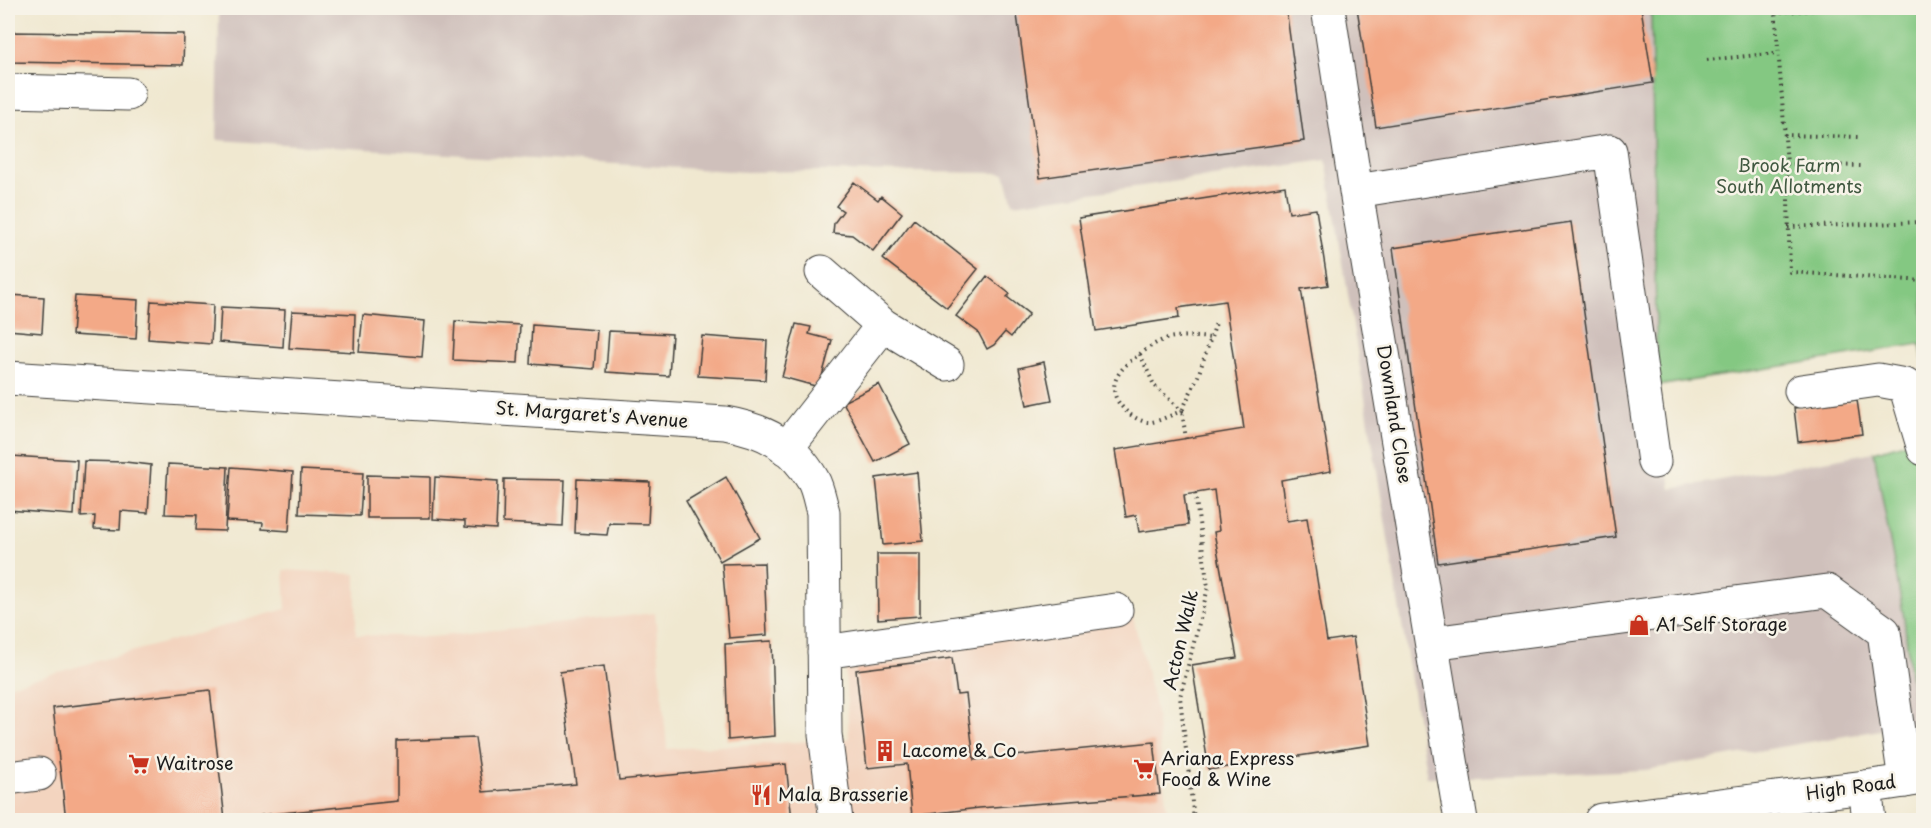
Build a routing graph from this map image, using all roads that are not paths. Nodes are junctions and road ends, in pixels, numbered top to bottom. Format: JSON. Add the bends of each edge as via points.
{"nodes":[{"id":1,"x":1328,"y":8,"type":"edge"},
{"id":2,"x":8,"y":91,"type":"edge"},
{"id":3,"x":128,"y":94,"type":"dead end"},
{"id":4,"x":1356,"y":191,"type":"junction"},
{"id":5,"x":822,"y":272,"type":"dead end"},
{"id":6,"x":883,"y":325,"type":"junction"},
{"id":7,"x":947,"y":364,"type":"dead end"},
{"id":8,"x":8,"y":378,"type":"edge"},
{"id":9,"x":1801,"y":391,"type":"dead end"},
{"id":10,"x":1923,"y":448,"type":"edge"},
{"id":11,"x":786,"y":449,"type":"junction"},
{"id":12,"x":1654,"y":462,"type":"dead end"},
{"id":13,"x":1116,"y":610,"type":"dead end"},
{"id":14,"x":1432,"y":643,"type":"junction"},
{"id":15,"x":824,"y":652,"type":"junction"},
{"id":16,"x":39,"y":774,"type":"dead end"},
{"id":17,"x":8,"y":778,"type":"edge"},
{"id":18,"x":1914,"y":779,"type":"edge"},
{"id":19,"x":1865,"y":787,"type":"junction"},
{"id":20,"x":1643,"y":818,"type":"edge"},
{"id":21,"x":836,"y":820,"type":"edge"},
{"id":22,"x":1461,"y":820,"type":"edge"},
{"id":23,"x":1600,"y":820,"type":"edge"},
{"id":24,"x":1869,"y":820,"type":"edge"}],
"edges":[{"from":1,"to":4,"type":"street","name":"Downland Close"},
{"from":2,"to":3,"type":"street"},
{"from":4,"to":12,"type":"street","via":[[1610,152]]},
{"from":4,"to":14,"type":"street","name":"Downland Close"},
{"from":5,"to":6,"type":"street"},
{"from":6,"to":7,"type":"street"},
{"from":6,"to":11,"type":"street"},
{"from":8,"to":11,"type":"street","name":"St. Margaret's Avenue","via":[[725,423],[771,436]]},
{"from":9,"to":10,"type":"street","via":[[1878,380],[1905,385]]},
{"from":11,"to":15,"type":"street","name":"St. Margaret's Avenue","via":[[814,482],[823,512]]},
{"from":13,"to":15,"type":"street"},
{"from":14,"to":18,"type":"street","via":[[1827,591],[1884,632]]},
{"from":14,"to":22,"type":"street","name":"Downland Close"},
{"from":15,"to":21,"type":"street","name":"St. Margaret's Avenue","via":[[825,734]]},
{"from":16,"to":17,"type":"street"},
{"from":18,"to":19,"type":"street","name":"High Road"},
{"from":19,"to":20,"type":"street","name":"High Road"},
{"from":19,"to":24,"type":"street"},
{"from":20,"to":23,"type":"street","name":"High Road"}]}
